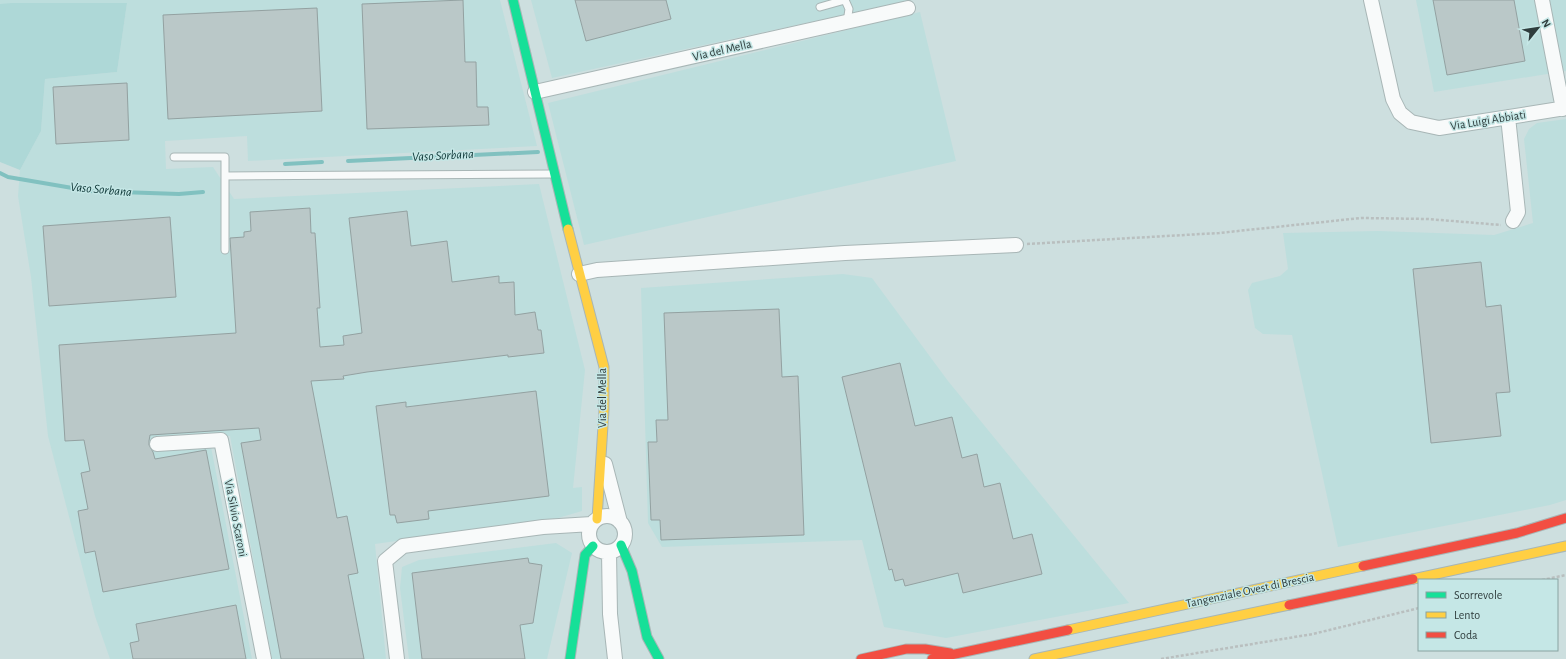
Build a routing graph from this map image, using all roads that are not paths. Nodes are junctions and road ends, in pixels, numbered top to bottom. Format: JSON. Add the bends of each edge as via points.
{"nodes":[{"id":1,"x":513,"y":0,"type":"edge"},
{"id":2,"x":1371,"y":0,"type":"edge"},
{"id":3,"x":1542,"y":0,"type":"edge"},
{"id":4,"x":820,"y":7,"type":"dead end"},
{"id":5,"x":908,"y":8,"type":"dead end"},
{"id":6,"x":847,"y":22,"type":"junction"},
{"id":7,"x":536,"y":92,"type":"junction"},
{"id":8,"x":1564,"y":108,"type":"edge"},
{"id":9,"x":1508,"y":117,"type":"junction"},
{"id":10,"x":174,"y":157,"type":"dead end"},
{"id":11,"x":556,"y":174,"type":"junction"},
{"id":12,"x":225,"y":176,"type":"junction"},
{"id":13,"x":1512,"y":221,"type":"road end"},
{"id":14,"x":1016,"y":245,"type":"road end"},
{"id":15,"x":225,"y":250,"type":"dead end"},
{"id":16,"x":578,"y":274,"type":"junction"},
{"id":17,"x":157,"y":444,"type":"dead end"},
{"id":18,"x":601,"y":448,"type":"junction"},
{"id":19,"x":1566,"y":518,"type":"edge"},
{"id":20,"x":620,"y":522,"type":"junction"},
{"id":21,"x":593,"y":531,"type":"junction"},
{"id":22,"x":1566,"y":546,"type":"edge"},
{"id":23,"x":615,"y":548,"type":"junction"},
{"id":24,"x":956,"y":654,"type":"junction"},
{"id":25,"x":264,"y":659,"type":"edge"},
{"id":26,"x":397,"y":659,"type":"edge"},
{"id":27,"x":570,"y":659,"type":"edge"},
{"id":28,"x":615,"y":659,"type":"edge"},
{"id":29,"x":659,"y":659,"type":"edge"},
{"id":30,"x":861,"y":659,"type":"edge"},
{"id":31,"x":932,"y":659,"type":"edge"},
{"id":32,"x":1034,"y":659,"type":"edge"}],
"edges":[{"from":1,"to":7,"type":"main road","name":"Via del Mella"},
{"from":2,"to":9,"type":"street","name":"Via Luigi Abbiati","via":[[1393,99],[1400,112],[1411,122],[1439,128]]},
{"from":3,"to":8,"type":"street"},
{"from":4,"to":6,"type":"lane","via":[[845,0],[849,9]]},
{"from":5,"to":6,"type":"street","name":"Via del Mella"},
{"from":6,"to":7,"type":"street","name":"Via del Mella"},
{"from":7,"to":11,"type":"main road","name":"Via del Mella"},
{"from":8,"to":9,"type":"street","name":"Via Luigi Abbiati"},
{"from":9,"to":13,"type":"street","via":[[1518,212]]},
{"from":10,"to":12,"type":"lane","via":[[225,157]]},
{"from":11,"to":12,"type":"lane"},
{"from":11,"to":16,"type":"main road","name":"Via del Mella"},
{"from":12,"to":15,"type":"lane"},
{"from":14,"to":16,"type":"street","via":[[605,269]]},
{"from":16,"to":18,"type":"main road","name":"Via del Mella","via":[[604,367]]},
{"from":17,"to":25,"type":"street","name":"Via Silvio Scaroni","via":[[221,440]]},
{"from":18,"to":20,"type":"street","name":"Via del Mella"},
{"from":18,"to":21,"type":"main road","name":"Via del Mella"},
{"from":19,"to":24,"type":"main road","name":"Tangenziale Ovest di Brescia","via":[[1509,535]]},
{"from":20,"to":21,"type":"street","via":[[609,516]]},
{"from":20,"to":23,"type":"street","via":[[624,533]]},
{"from":21,"to":23,"type":"street","via":[[598,550]]},
{"from":21,"to":26,"type":"street","via":[[543,527],[403,546],[385,561]]},
{"from":21,"to":27,"type":"main road","via":[[585,555]]},
{"from":22,"to":32,"type":"main road","name":"Tangenziale Ovest di Brescia"},
{"from":23,"to":28,"type":"street","via":[[610,614]]},
{"from":23,"to":29,"type":"main road","via":[[632,571],[643,630]]},
{"from":24,"to":30,"type":"main road","via":[[906,649]]},
{"from":24,"to":31,"type":"main road","name":"Tangenziale Ovest di Brescia"}]}
